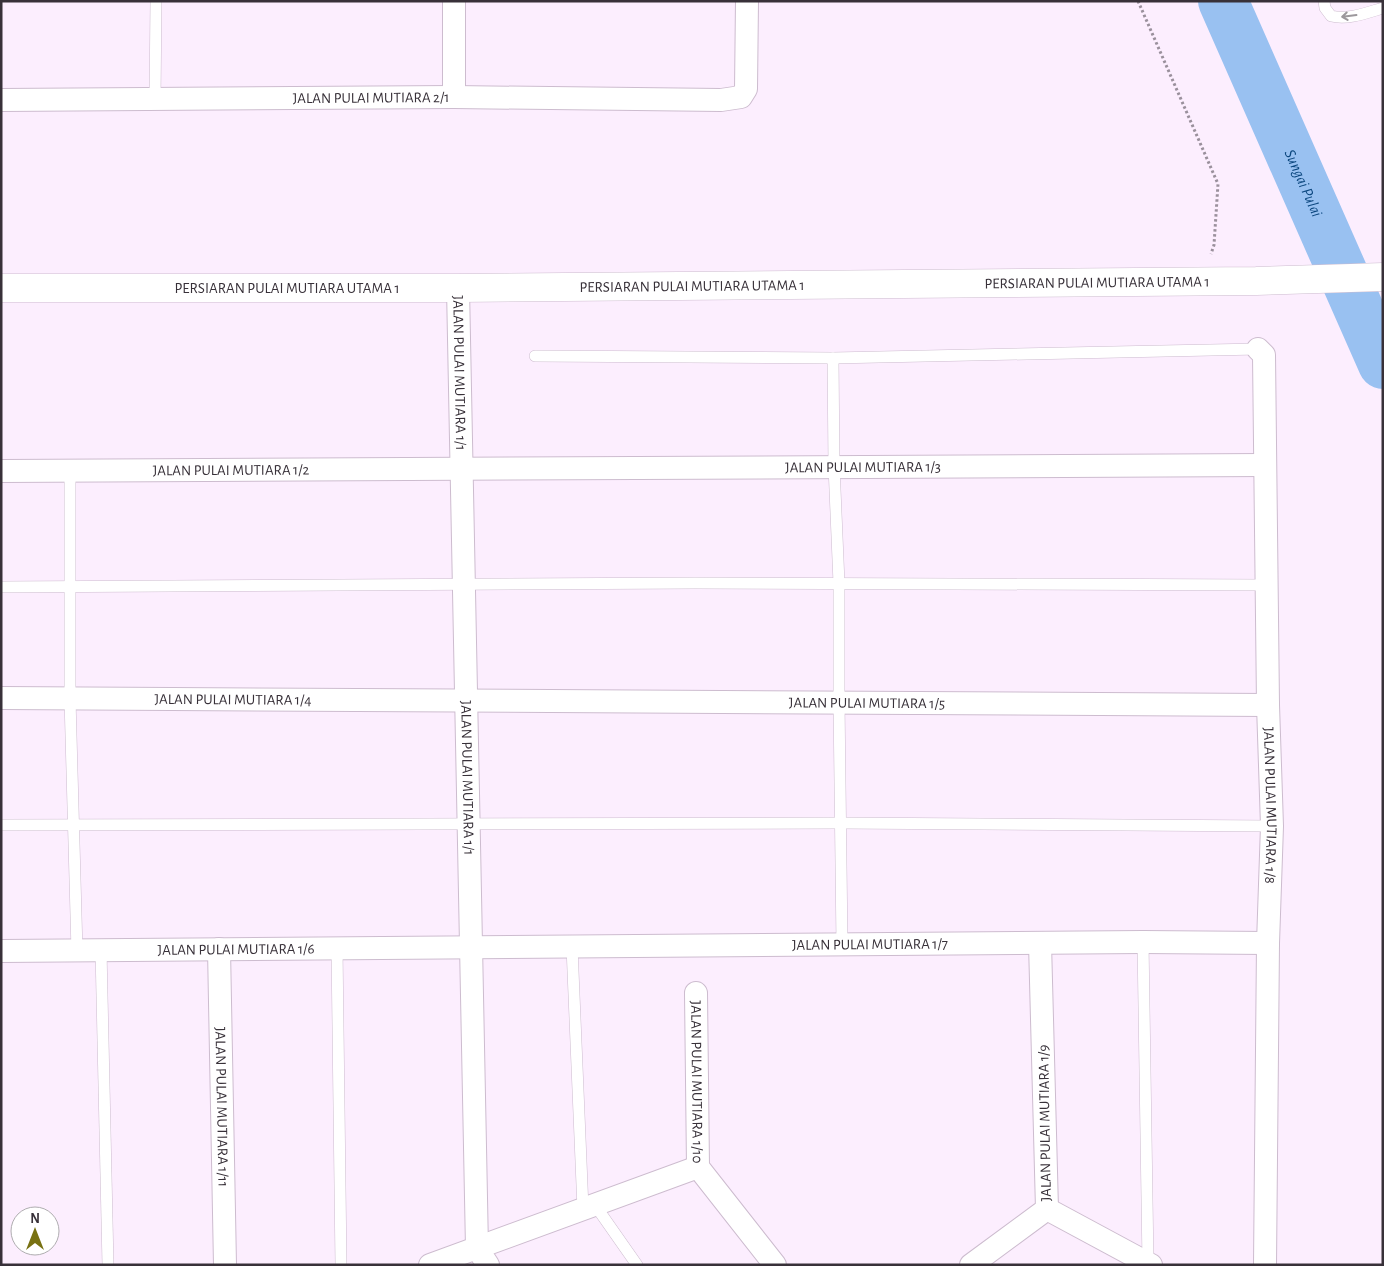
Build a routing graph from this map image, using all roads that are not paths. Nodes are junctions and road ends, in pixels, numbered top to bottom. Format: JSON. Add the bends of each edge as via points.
{"nodes":[{"id":1,"x":156,"y":1,"type":"edge"},
{"id":2,"x":454,"y":1,"type":"edge"},
{"id":3,"x":747,"y":1,"type":"edge"},
{"id":4,"x":1324,"y":1,"type":"edge"},
{"id":5,"x":1383,"y":8,"type":"edge"},
{"id":6,"x":454,"y":97,"type":"junction"},
{"id":7,"x":1,"y":100,"type":"edge"},
{"id":8,"x":155,"y":100,"type":"junction"},
{"id":9,"x":1383,"y":277,"type":"edge"},
{"id":10,"x":1,"y":288,"type":"edge"},
{"id":11,"x":458,"y":288,"type":"junction"},
{"id":12,"x":1258,"y":349,"type":"joint"},
{"id":13,"x":535,"y":356,"type":"dead end"},
{"id":14,"x":833,"y":358,"type":"junction"},
{"id":15,"x":1265,"y":465,"type":"junction"},
{"id":16,"x":834,"y":466,"type":"junction"},
{"id":17,"x":462,"y":468,"type":"junction"},
{"id":18,"x":70,"y":470,"type":"junction"},
{"id":19,"x":1,"y":471,"type":"edge"},
{"id":20,"x":839,"y":583,"type":"junction"},
{"id":21,"x":464,"y":584,"type":"junction"},
{"id":22,"x":1266,"y":585,"type":"junction"},
{"id":23,"x":70,"y":586,"type":"junction"},
{"id":24,"x":1,"y":587,"type":"edge"},
{"id":25,"x":1,"y":698,"type":"edge"},
{"id":26,"x":70,"y":699,"type":"junction"},
{"id":27,"x":466,"y":701,"type":"junction"},
{"id":28,"x":839,"y":702,"type":"junction"},
{"id":29,"x":1268,"y":705,"type":"junction"},
{"id":30,"x":468,"y":823,"type":"junction"},
{"id":31,"x":840,"y":823,"type":"junction"},
{"id":32,"x":1,"y":825,"type":"edge"},
{"id":33,"x":74,"y":826,"type":"junction"},
{"id":34,"x":1272,"y":826,"type":"junction"},
{"id":35,"x":1143,"y":942,"type":"junction"},
{"id":36,"x":1040,"y":943,"type":"junction"},
{"id":37,"x":1268,"y":943,"type":"junction"},
{"id":38,"x":842,"y":944,"type":"junction"},
{"id":39,"x":572,"y":946,"type":"junction"},
{"id":40,"x":337,"y":948,"type":"junction"},
{"id":41,"x":471,"y":948,"type":"junction"},
{"id":42,"x":219,"y":949,"type":"junction"},
{"id":43,"x":101,"y":950,"type":"junction"},
{"id":44,"x":1,"y":951,"type":"edge"},
{"id":45,"x":77,"y":951,"type":"junction"},
{"id":46,"x":696,"y":993,"type":"dead end"},
{"id":47,"x":698,"y":1167,"type":"junction"},
{"id":48,"x":589,"y":1207,"type":"junction"},
{"id":49,"x":1047,"y":1209,"type":"junction"},
{"id":50,"x":482,"y":1256,"type":"edge"},
{"id":51,"x":1148,"y":1264,"type":"edge"},
{"id":52,"x":108,"y":1265,"type":"edge"},
{"id":53,"x":226,"y":1265,"type":"edge"},
{"id":54,"x":341,"y":1265,"type":"edge"},
{"id":55,"x":430,"y":1265,"type":"edge"},
{"id":56,"x":637,"y":1265,"type":"edge"},
{"id":57,"x":775,"y":1265,"type":"edge"},
{"id":58,"x":971,"y":1265,"type":"edge"},
{"id":59,"x":1265,"y":1265,"type":"edge"}],
"edges":[{"from":1,"to":8,"type":"lane"},
{"from":2,"to":6,"type":"street"},
{"from":3,"to":6,"type":"street","name":"JALAN PULAI MUTIARA 2/1","via":[[746,89],[741,97],[721,100]]},
{"from":5,"to":4,"type":"lane","one_way":true,"via":[[1338,18],[1331,16]]},
{"from":6,"to":8,"type":"street","name":"JALAN PULAI MUTIARA 2/1"},
{"from":7,"to":8,"type":"street","name":"JALAN PULAI MUTIARA 2/1"},
{"from":9,"to":11,"type":"main road","name":"PERSIARAN PULAI MUTIARA UTAMA 1"},
{"from":10,"to":11,"type":"main road","name":"PERSIARAN PULAI MUTIARA UTAMA 1"},
{"from":11,"to":17,"type":"street","name":"JALAN PULAI MUTIARA 1/1"},
{"from":12,"to":14,"type":"lane"},
{"from":12,"to":15,"type":"street","name":"JALAN PULAI MUTIARA 1/8","via":[[1264,355]]},
{"from":13,"to":14,"type":"lane"},
{"from":14,"to":16,"type":"lane"},
{"from":15,"to":16,"type":"street","name":"JALAN PULAI MUTIARA 1/3"},
{"from":15,"to":22,"type":"street","name":"JALAN PULAI MUTIARA 1/8"},
{"from":16,"to":17,"type":"street","name":"JALAN PULAI MUTIARA 1/3"},
{"from":16,"to":20,"type":"lane"},
{"from":17,"to":18,"type":"street","name":"JALAN PULAI MUTIARA 1/2"},
{"from":17,"to":21,"type":"street","name":"JALAN PULAI MUTIARA 1/1"},
{"from":18,"to":19,"type":"street","name":"JALAN PULAI MUTIARA 1/2"},
{"from":18,"to":23,"type":"lane"},
{"from":20,"to":21,"type":"lane"},
{"from":20,"to":22,"type":"lane"},
{"from":20,"to":28,"type":"lane"},
{"from":21,"to":23,"type":"lane"},
{"from":21,"to":27,"type":"street","name":"JALAN PULAI MUTIARA 1/1"},
{"from":22,"to":29,"type":"street","name":"JALAN PULAI MUTIARA 1/8"},
{"from":23,"to":24,"type":"lane"},
{"from":23,"to":26,"type":"lane"},
{"from":25,"to":26,"type":"street","name":"JALAN PULAI MUTIARA 1/4"},
{"from":26,"to":27,"type":"street","name":"JALAN PULAI MUTIARA 1/4"},
{"from":26,"to":33,"type":"lane"},
{"from":27,"to":28,"type":"street","name":"JALAN PULAI MUTIARA 1/5"},
{"from":27,"to":30,"type":"street","name":"JALAN PULAI MUTIARA 1/1"},
{"from":28,"to":29,"type":"street","name":"JALAN PULAI MUTIARA 1/5"},
{"from":28,"to":31,"type":"lane"},
{"from":29,"to":34,"type":"street","name":"JALAN PULAI MUTIARA 1/8"},
{"from":30,"to":31,"type":"lane"},
{"from":30,"to":33,"type":"lane"},
{"from":30,"to":41,"type":"street","name":"JALAN PULAI MUTIARA 1/1"},
{"from":31,"to":34,"type":"lane"},
{"from":31,"to":38,"type":"lane"},
{"from":32,"to":33,"type":"lane"},
{"from":33,"to":45,"type":"lane"},
{"from":34,"to":37,"type":"street","name":"JALAN PULAI MUTIARA 1/8"},
{"from":35,"to":36,"type":"street","name":"JALAN PULAI MUTIARA 1/7"},
{"from":35,"to":37,"type":"street","name":"JALAN PULAI MUTIARA 1/7"},
{"from":35,"to":51,"type":"lane"},
{"from":36,"to":38,"type":"street","name":"JALAN PULAI MUTIARA 1/7"},
{"from":36,"to":49,"type":"street","name":"JALAN PULAI MUTIARA 1/9"},
{"from":37,"to":59,"type":"street","name":"JALAN PULAI MUTIARA 1/8"},
{"from":38,"to":39,"type":"street","name":"JALAN PULAI MUTIARA 1/7"},
{"from":39,"to":41,"type":"street","name":"JALAN PULAI MUTIARA 1/7"},
{"from":39,"to":48,"type":"lane"},
{"from":40,"to":41,"type":"street","name":"JALAN PULAI MUTIARA 1/6"},
{"from":40,"to":42,"type":"street","name":"JALAN PULAI MUTIARA 1/6"},
{"from":40,"to":54,"type":"lane"},
{"from":41,"to":50,"type":"street","name":"JALAN PULAI MUTIARA 1/1"},
{"from":42,"to":43,"type":"street","name":"JALAN PULAI MUTIARA 1/6"},
{"from":42,"to":53,"type":"street","name":"JALAN PULAI MUTIARA 1/11"},
{"from":43,"to":45,"type":"street","name":"JALAN PULAI MUTIARA 1/6"},
{"from":43,"to":52,"type":"lane"},
{"from":44,"to":45,"type":"street","name":"JALAN PULAI MUTIARA 1/6"},
{"from":46,"to":47,"type":"street","name":"JALAN PULAI MUTIARA 1/10"},
{"from":47,"to":48,"type":"street"},
{"from":47,"to":57,"type":"street","name":"JALAN PULAI MUTIARA 1/10"},
{"from":48,"to":50,"type":"street"},
{"from":48,"to":56,"type":"lane"},
{"from":49,"to":51,"type":"street"},
{"from":49,"to":58,"type":"street","name":"JALAN PULAI MUTIARA 1/9"},
{"from":50,"to":55,"type":"street"}]}
